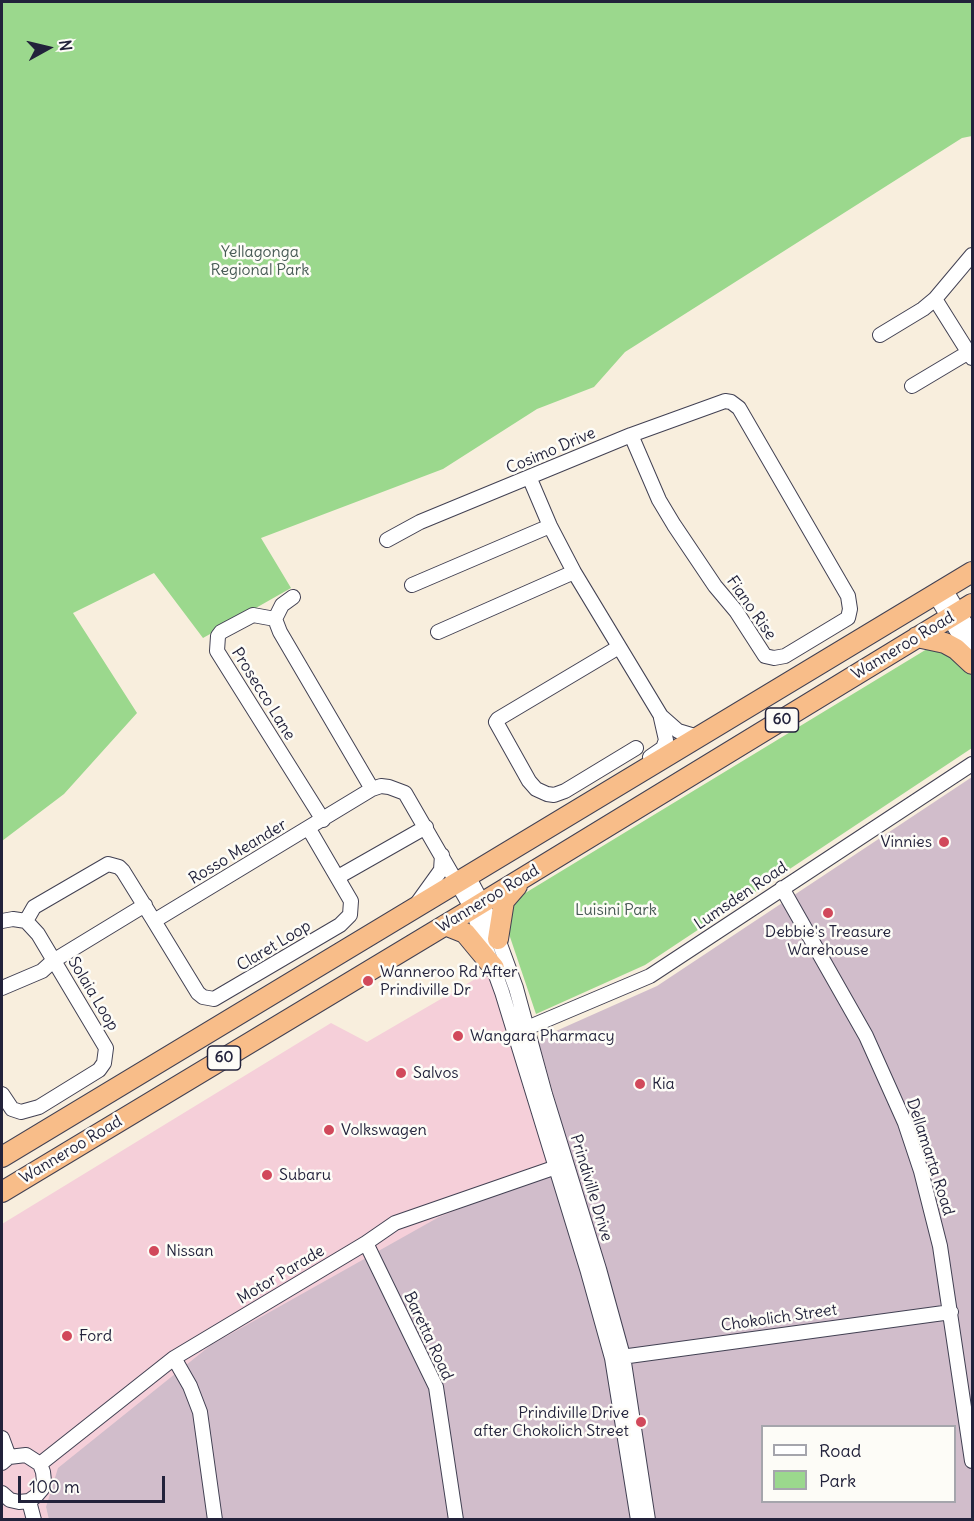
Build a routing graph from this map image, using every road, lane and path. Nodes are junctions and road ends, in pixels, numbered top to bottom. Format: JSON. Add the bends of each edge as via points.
{"nodes":[{"id":1,"x":972,"y":255,"type":"edge"},
{"id":2,"x":935,"y":299,"type":"junction"},
{"id":3,"x":880,"y":335,"type":"dead end"},
{"id":4,"x":971,"y":355,"type":"edge"},
{"id":5,"x":912,"y":386,"type":"dead end"},
{"id":6,"x":731,"y":402,"type":"joint"},
{"id":7,"x":631,"y":435,"type":"junction"},
{"id":8,"x":530,"y":478,"type":"junction"},
{"id":9,"x":550,"y":526,"type":"junction"},
{"id":10,"x":387,"y":540,"type":"dead end"},
{"id":11,"x":574,"y":572,"type":"junction"},
{"id":12,"x":972,"y":572,"type":"edge"},
{"id":13,"x":412,"y":585,"type":"dead end"},
{"id":14,"x":940,"y":592,"type":"junction"},
{"id":15,"x":293,"y":597,"type":"dead end"},
{"id":16,"x":960,"y":611,"type":"edge"},
{"id":17,"x":275,"y":619,"type":"junction"},
{"id":18,"x":438,"y":632,"type":"dead end"},
{"id":19,"x":972,"y":634,"type":"edge"},
{"id":20,"x":917,"y":637,"type":"junction"},
{"id":21,"x":619,"y":647,"type":"junction"},
{"id":22,"x":972,"y":656,"type":"edge"},
{"id":23,"x":972,"y":664,"type":"edge"},
{"id":24,"x":661,"y":716,"type":"junction"},
{"id":25,"x":698,"y":737,"type":"junction"},
{"id":26,"x":636,"y":748,"type":"dead end"},
{"id":27,"x":972,"y":764,"type":"edge"},
{"id":28,"x":639,"y":772,"type":"junction"},
{"id":29,"x":372,"y":789,"type":"junction"},
{"id":30,"x":323,"y":820,"type":"junction"},
{"id":31,"x":426,"y":827,"type":"junction"},
{"id":32,"x":309,"y":829,"type":"junction"},
{"id":33,"x":442,"y":855,"type":"junction"},
{"id":34,"x":527,"y":875,"type":"junction"},
{"id":35,"x":338,"y":878,"type":"junction"},
{"id":36,"x":463,"y":879,"type":"junction"},
{"id":37,"x":782,"y":888,"type":"junction"},
{"id":38,"x":145,"y":905,"type":"junction"},
{"id":39,"x":477,"y":906,"type":"junction"},
{"id":40,"x":408,"y":914,"type":"junction"},
{"id":41,"x":2,"y":921,"type":"edge"},
{"id":42,"x":26,"y":921,"type":"junction"},
{"id":43,"x":154,"y":921,"type":"junction"},
{"id":44,"x":445,"y":925,"type":"junction"},
{"id":45,"x":498,"y":939,"type":"junction"},
{"id":46,"x":54,"y":961,"type":"junction"},
{"id":47,"x":494,"y":968,"type":"junction"},
{"id":48,"x":2,"y":988,"type":"edge"},
{"id":49,"x":521,"y":1031,"type":"junction"},
{"id":50,"x":2,"y":1094,"type":"edge"},
{"id":51,"x":2,"y":1157,"type":"edge"},
{"id":52,"x":561,"y":1165,"type":"junction"},
{"id":53,"x":2,"y":1192,"type":"edge"},
{"id":54,"x":366,"y":1243,"type":"junction"},
{"id":55,"x":951,"y":1312,"type":"junction"},
{"id":56,"x":617,"y":1357,"type":"junction"},
{"id":57,"x":174,"y":1358,"type":"junction"},
{"id":58,"x":2,"y":1438,"type":"edge"},
{"id":59,"x":5,"y":1460,"type":"edge"},
{"id":60,"x":972,"y":1461,"type":"edge"},
{"id":61,"x":40,"y":1464,"type":"junction"},
{"id":62,"x":2,"y":1493,"type":"edge"},
{"id":63,"x":28,"y":1501,"type":"junction"},
{"id":64,"x":34,"y":1520,"type":"edge"},
{"id":65,"x":215,"y":1520,"type":"edge"},
{"id":66,"x":456,"y":1520,"type":"edge"},
{"id":67,"x":638,"y":1520,"type":"edge"},
{"id":68,"x":648,"y":1520,"type":"edge"}],
"edges":[{"from":1,"to":2,"type":"street"},
{"from":2,"to":3,"type":"street"},
{"from":2,"to":4,"type":"street"},
{"from":4,"to":5,"type":"street"},
{"from":6,"to":7,"type":"street","name":"Cosimo Drive"},
{"from":6,"to":7,"type":"street","name":"Fiano Rise","via":[[739,408],[850,601],[844,621],[779,658],[760,651],[736,611],[694,557],[659,500]]},
{"from":7,"to":8,"type":"street","name":"Cosimo Drive"},
{"from":8,"to":9,"type":"street"},
{"from":8,"to":10,"type":"street","name":"Cosimo Drive","via":[[420,522]]},
{"from":9,"to":11,"type":"street"},
{"from":9,"to":13,"type":"street"},
{"from":11,"to":18,"type":"street"},
{"from":11,"to":21,"type":"street"},
{"from":12,"to":14,"type":"highway","name":"Wanneroo Road","number":"60"},
{"from":14,"to":16,"type":"street"},
{"from":14,"to":25,"type":"highway","name":"Wanneroo Road","number":"60"},
{"from":15,"to":17,"type":"street","via":[[282,605]]},
{"from":16,"to":19,"type":"street"},
{"from":16,"to":20,"type":"highway","name":"Wanneroo Road","number":"60"},
{"from":16,"to":22,"type":"street"},
{"from":17,"to":29,"type":"street"},
{"from":17,"to":30,"type":"street","name":"Prosecco Lane","via":[[253,615],[221,632],[217,651]]},
{"from":20,"to":23,"type":"highway","via":[[945,643]]},
{"from":20,"to":34,"type":"highway","name":"Wanneroo Road","number":"60"},
{"from":21,"to":24,"type":"street"},
{"from":21,"to":26,"type":"street","via":[[496,722],[529,781],[547,794],[565,791]]},
{"from":24,"to":25,"type":"street","via":[[678,732]]},
{"from":24,"to":28,"type":"street","via":[[666,740],[663,748],[644,761]]},
{"from":25,"to":28,"type":"highway","name":"Wanneroo Road","number":"60"},
{"from":27,"to":37,"type":"street","name":"Lumsden Road"},
{"from":28,"to":36,"type":"highway","name":"Wanneroo Road","number":"60"},
{"from":29,"to":30,"type":"street","name":"Rosso Meander"},
{"from":29,"to":31,"type":"street","via":[[381,786],[405,793]]},
{"from":30,"to":32,"type":"street","name":"Rosso Meander"},
{"from":31,"to":33,"type":"street"},
{"from":31,"to":35,"type":"street"},
{"from":32,"to":35,"type":"street","name":"Claret Loop"},
{"from":32,"to":43,"type":"street","name":"Rosso Meander"},
{"from":33,"to":36,"type":"street"},
{"from":33,"to":40,"type":"street","via":[[441,870]]},
{"from":34,"to":39,"type":"highway","name":"Wanneroo Road","number":"60"},
{"from":34,"to":45,"type":"highway","via":[[504,901]]},
{"from":35,"to":43,"type":"street","name":"Claret Loop","via":[[351,901],[347,920],[214,999],[198,993]]},
{"from":36,"to":39,"type":"street","name":"Prindiville Drive"},
{"from":36,"to":40,"type":"highway","name":"Wanneroo Road","number":"60"},
{"from":37,"to":49,"type":"street","name":"Lumsden Road","via":[[650,976]]},
{"from":37,"to":55,"type":"street","name":"Dellamarta Road","via":[[866,1036],[905,1123],[940,1246]]},
{"from":38,"to":42,"type":"street","via":[[123,871],[108,864],[34,907]]},
{"from":38,"to":43,"type":"street"},
{"from":38,"to":46,"type":"street"},
{"from":39,"to":44,"type":"highway","name":"Wanneroo Road","number":"60"},
{"from":39,"to":45,"type":"street","name":"Prindiville Drive"},
{"from":39,"to":47,"type":"street","name":"Prindiville Drive"},
{"from":40,"to":51,"type":"highway","name":"Wanneroo Road","number":"60"},
{"from":41,"to":42,"type":"street"},
{"from":42,"to":46,"type":"street","name":"Solaia Loop"},
{"from":44,"to":47,"type":"highway","via":[[465,933]]},
{"from":44,"to":53,"type":"highway","name":"Wanneroo Road","number":"60"},
{"from":45,"to":49,"type":"street","name":"Prindiville Drive","via":[[516,988]]},
{"from":46,"to":48,"type":"street","via":[[42,971]]},
{"from":46,"to":50,"type":"street","name":"Solaia Loop","via":[[106,1048],[104,1063],[99,1070],[29,1111],[12,1109]]},
{"from":47,"to":49,"type":"street","name":"Prindiville Drive"},
{"from":49,"to":52,"type":"street","name":"Prindiville Drive"},
{"from":52,"to":54,"type":"street","name":"Motor Parade","via":[[395,1223]]},
{"from":52,"to":56,"type":"street","name":"Prindiville Drive"},
{"from":54,"to":57,"type":"street","name":"Motor Parade"},
{"from":54,"to":66,"type":"street","name":"Baretta Road","via":[[436,1387]]},
{"from":55,"to":56,"type":"street","name":"Chokolich Street"},
{"from":55,"to":60,"type":"street","name":"Dellamarta Road"},
{"from":56,"to":67,"type":"street","name":"Prindiville Drive"},
{"from":56,"to":68,"type":"street","name":"Prindiville Drive"},
{"from":57,"to":61,"type":"street","name":"Motor Parade"},
{"from":57,"to":65,"type":"street","via":[[200,1412]]},
{"from":58,"to":59,"type":"street"},
{"from":59,"to":61,"type":"street","via":[[26,1455]]},
{"from":61,"to":63,"type":"street","via":[[42,1489]]},
{"from":62,"to":63,"type":"street","via":[[10,1500]]},
{"from":63,"to":64,"type":"street"}]}
